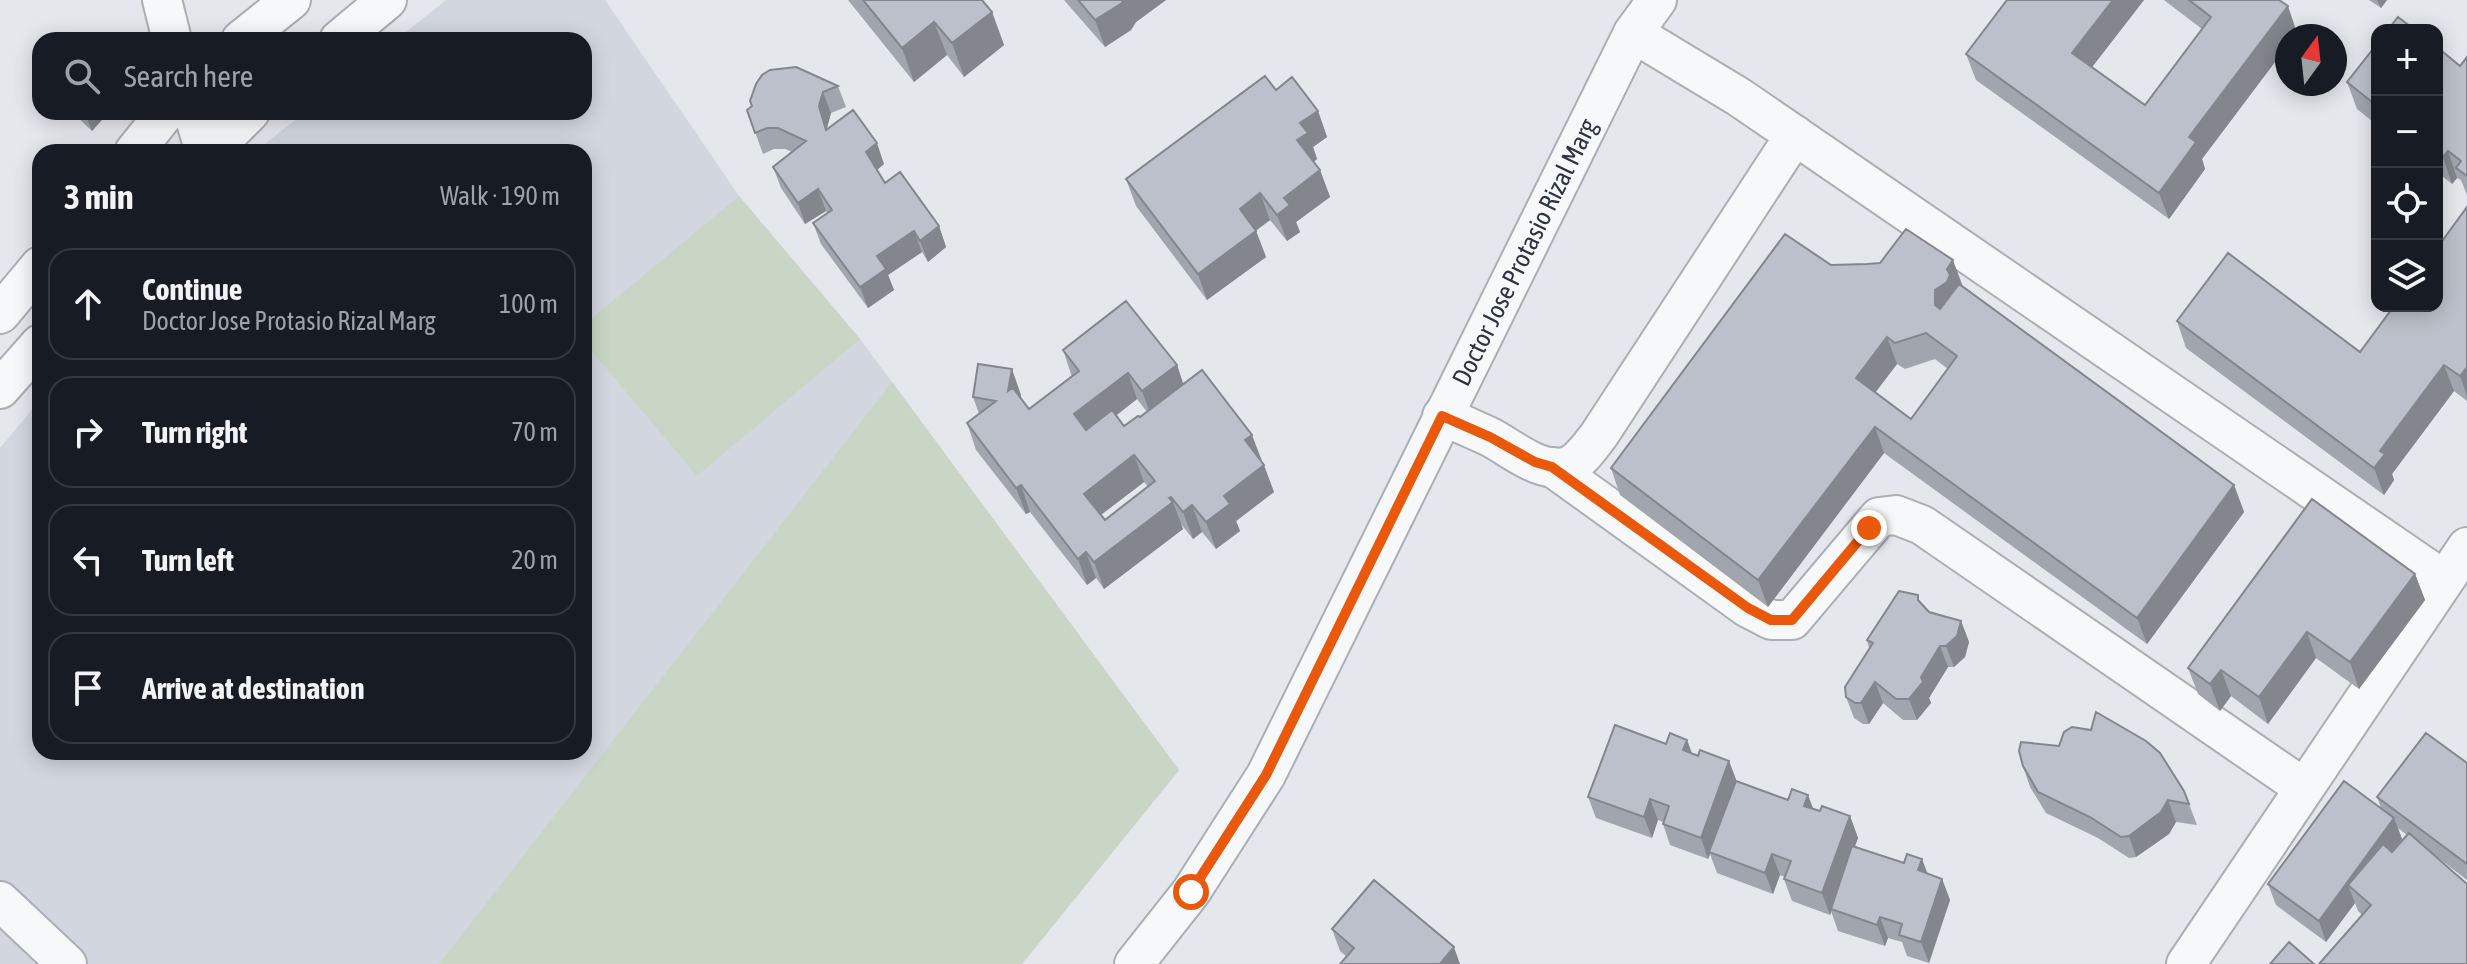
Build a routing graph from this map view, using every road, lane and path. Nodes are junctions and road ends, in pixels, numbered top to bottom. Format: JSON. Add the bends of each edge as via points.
{"nodes":[{"id":1,"x":162,"y":0,"type":"edge"},
{"id":2,"x":291,"y":0,"type":"edge"},
{"id":3,"x":387,"y":0,"type":"edge"},
{"id":4,"x":1657,"y":0,"type":"edge"},
{"id":5,"x":170,"y":32,"type":"edge"},
{"id":6,"x":251,"y":32,"type":"edge"},
{"id":7,"x":349,"y":32,"type":"edge"},
{"id":8,"x":1633,"y":33,"type":"junction"},
{"id":9,"x":160,"y":120,"type":"edge"},
{"id":10,"x":196,"y":120,"type":"edge"},
{"id":11,"x":242,"y":120,"type":"edge"},
{"id":12,"x":1795,"y":135,"type":"junction"},
{"id":13,"x":140,"y":144,"type":"edge"},
{"id":14,"x":205,"y":144,"type":"edge"},
{"id":15,"x":216,"y":144,"type":"edge"},
{"id":16,"x":32,"y":276,"type":"edge"},
{"id":17,"x":0,"y":314,"type":"edge"},
{"id":18,"x":32,"y":353,"type":"edge"},
{"id":19,"x":0,"y":389,"type":"edge"},
{"id":20,"x":1442,"y":416,"type":"junction"},
{"id":21,"x":1552,"y":467,"type":"junction"},
{"id":22,"x":2467,"y":547,"type":"edge"},
{"id":23,"x":2444,"y":580,"type":"junction"},
{"id":24,"x":2304,"y":788,"type":"junction"},
{"id":25,"x":0,"y":901,"type":"edge"},
{"id":26,"x":67,"y":964,"type":"edge"},
{"id":27,"x":1134,"y":964,"type":"edge"},
{"id":28,"x":2186,"y":964,"type":"edge"}],
"edges":[{"from":1,"to":5,"type":"street"},
{"from":2,"to":6,"type":"street"},
{"from":3,"to":7,"type":"street"},
{"from":4,"to":8,"type":"street","name":"Doctor Jose Protasio Rizal Marg"},
{"from":8,"to":12,"type":"street"},
{"from":8,"to":20,"type":"street","name":"Doctor Jose Protasio Rizal Marg"},
{"from":9,"to":13,"type":"street"},
{"from":10,"to":14,"type":"street"},
{"from":11,"to":15,"type":"street"},
{"from":12,"to":21,"type":"street","via":[[1599,435],[1569,466]]},
{"from":12,"to":23,"type":"street","via":[[2311,508]]},
{"from":16,"to":17,"type":"street"},
{"from":18,"to":19,"type":"street"},
{"from":20,"to":21,"type":"street"},
{"from":20,"to":27,"type":"street","name":"Doctor Jose Protasio Rizal Marg","via":[[1266,775],[1191,892]]},
{"from":21,"to":24,"type":"street","via":[[1771,620],[1792,620],[1879,517],[1896,515],[1922,525],[2189,690]]},
{"from":22,"to":23,"type":"street"},
{"from":23,"to":24,"type":"street"},
{"from":24,"to":28,"type":"street"},
{"from":25,"to":26,"type":"street"}]}
